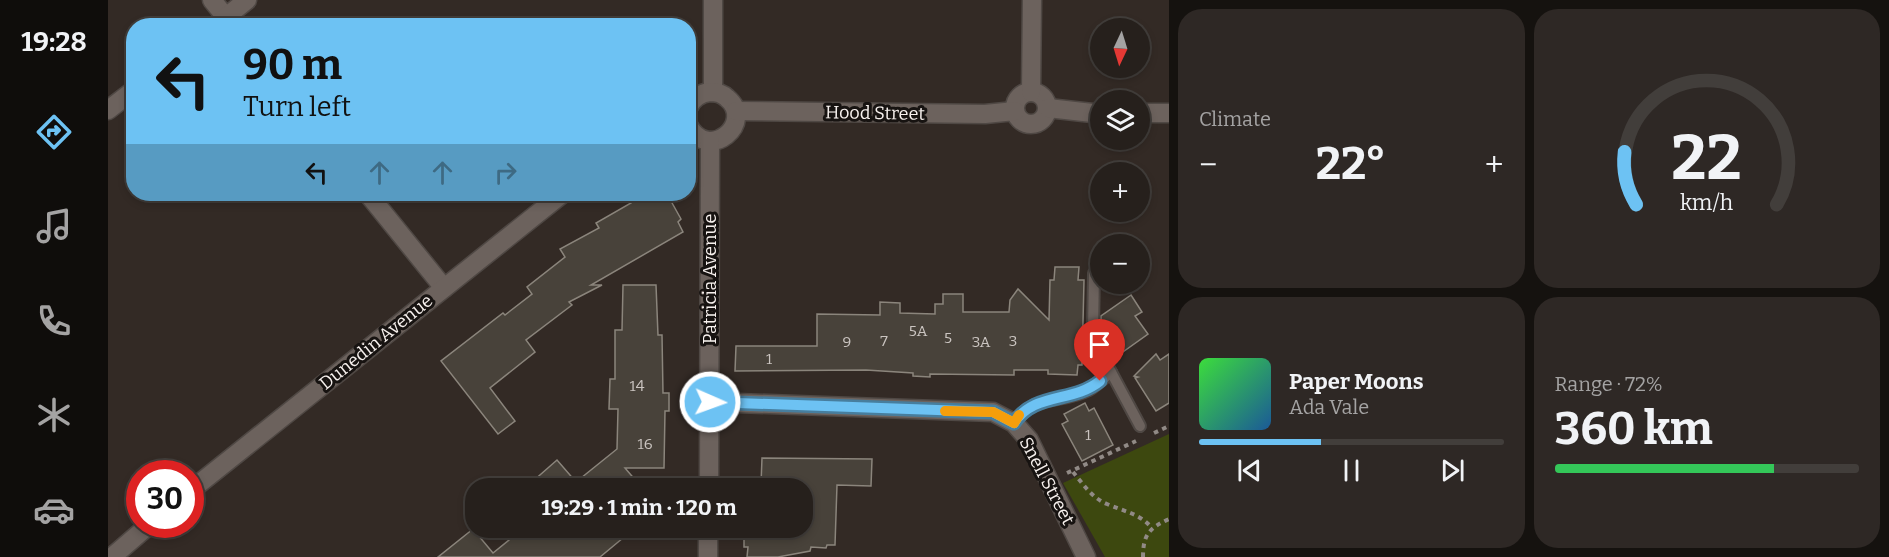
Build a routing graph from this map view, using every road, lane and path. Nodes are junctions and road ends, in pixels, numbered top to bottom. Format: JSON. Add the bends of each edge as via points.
{"nodes":[{"id":1,"x":212,"y":0,"type":"edge"},
{"id":2,"x":247,"y":0,"type":"edge"},
{"id":3,"x":713,"y":0,"type":"edge"},
{"id":4,"x":1032,"y":0,"type":"edge"},
{"id":5,"x":221,"y":18,"type":"edge"},
{"id":6,"x":229,"y":18,"type":"edge"},
{"id":7,"x":713,"y":92,"type":"junction"},
{"id":8,"x":1031,"y":92,"type":"junction"},
{"id":9,"x":126,"y":96,"type":"edge"},
{"id":10,"x":696,"y":97,"type":"edge"},
{"id":11,"x":1048,"y":108,"type":"junction"},
{"id":12,"x":108,"y":111,"type":"edge"},
{"id":13,"x":736,"y":111,"type":"junction"},
{"id":14,"x":1015,"y":111,"type":"junction"},
{"id":15,"x":1090,"y":113,"type":"edge"},
{"id":16,"x":1150,"y":113,"type":"edge"},
{"id":17,"x":1169,"y":113,"type":"edge"},
{"id":18,"x":696,"y":135,"type":"edge"},
{"id":19,"x":710,"y":141,"type":"junction"},
{"id":20,"x":374,"y":201,"type":"edge"},
{"id":21,"x":553,"y":201,"type":"edge"},
{"id":22,"x":444,"y":288,"type":"junction"},
{"id":23,"x":1094,"y":294,"type":"edge"},
{"id":24,"x":1111,"y":372,"type":"junction"},
{"id":25,"x":710,"y":402,"type":"junction"},
{"id":26,"x":1014,"y":423,"type":"junction"},
{"id":27,"x":1140,"y":426,"type":"dead end"},
{"id":28,"x":1169,"y":426,"type":"edge"},
{"id":29,"x":1148,"y":436,"type":"dead end"},
{"id":30,"x":1137,"y":441,"type":"dead end"},
{"id":31,"x":1073,"y":472,"type":"junction"},
{"id":32,"x":1060,"y":475,"type":"dead end"},
{"id":33,"x":709,"y":478,"type":"edge"},
{"id":34,"x":204,"y":480,"type":"edge"},
{"id":35,"x":1169,"y":519,"type":"edge"},
{"id":36,"x":1152,"y":528,"type":"junction"},
{"id":37,"x":134,"y":538,"type":"edge"},
{"id":38,"x":708,"y":538,"type":"edge"},
{"id":39,"x":112,"y":557,"type":"edge"},
{"id":40,"x":708,"y":557,"type":"edge"},
{"id":41,"x":1086,"y":557,"type":"edge"},
{"id":42,"x":1143,"y":557,"type":"edge"}],
"edges":[{"from":1,"to":5,"type":"street"},
{"from":2,"to":6,"type":"street"},
{"from":3,"to":7,"type":"street"},
{"from":4,"to":8,"type":"street"},
{"from":7,"to":10,"type":"street"},
{"from":7,"to":13,"type":"street","via":[[723,94]]},
{"from":8,"to":11,"type":"street","via":[[1042,96]]},
{"from":8,"to":14,"type":"street","via":[[1017,100]]},
{"from":9,"to":12,"type":"street"},
{"from":11,"to":14,"type":"street","via":[[1042,121],[1033,125],[1023,123]]},
{"from":11,"to":15,"type":"street"},
{"from":13,"to":14,"type":"street","name":"Hood Street","via":[[985,114]]},
{"from":13,"to":19,"type":"street","via":[[729,134]]},
{"from":16,"to":17,"type":"street"},
{"from":18,"to":19,"type":"street"},
{"from":19,"to":25,"type":"street","name":"Patricia Avenue"},
{"from":20,"to":22,"type":"street"},
{"from":21,"to":22,"type":"street","name":"Dunedin Avenue"},
{"from":22,"to":34,"type":"street","name":"Dunedin Avenue"},
{"from":23,"to":24,"type":"lane","via":[[1096,344]]},
{"from":24,"to":26,"type":"lane","via":[[1089,390],[1036,403],[1022,411]]},
{"from":24,"to":27,"type":"lane"},
{"from":25,"to":26,"type":"street","name":"Snell Street","via":[[993,412]]},
{"from":25,"to":33,"type":"street","name":"Patricia Avenue"},
{"from":26,"to":41,"type":"street","name":"Snell Street","via":[[1029,440]]},
{"from":28,"to":29,"type":"path"},
{"from":30,"to":31,"type":"path"},
{"from":31,"to":32,"type":"path"},
{"from":31,"to":36,"type":"path","via":[[1105,503],[1141,516]]},
{"from":35,"to":36,"type":"path"},
{"from":36,"to":42,"type":"path","via":[[1143,541]]},
{"from":37,"to":39,"type":"street"},
{"from":38,"to":40,"type":"street"}]}
